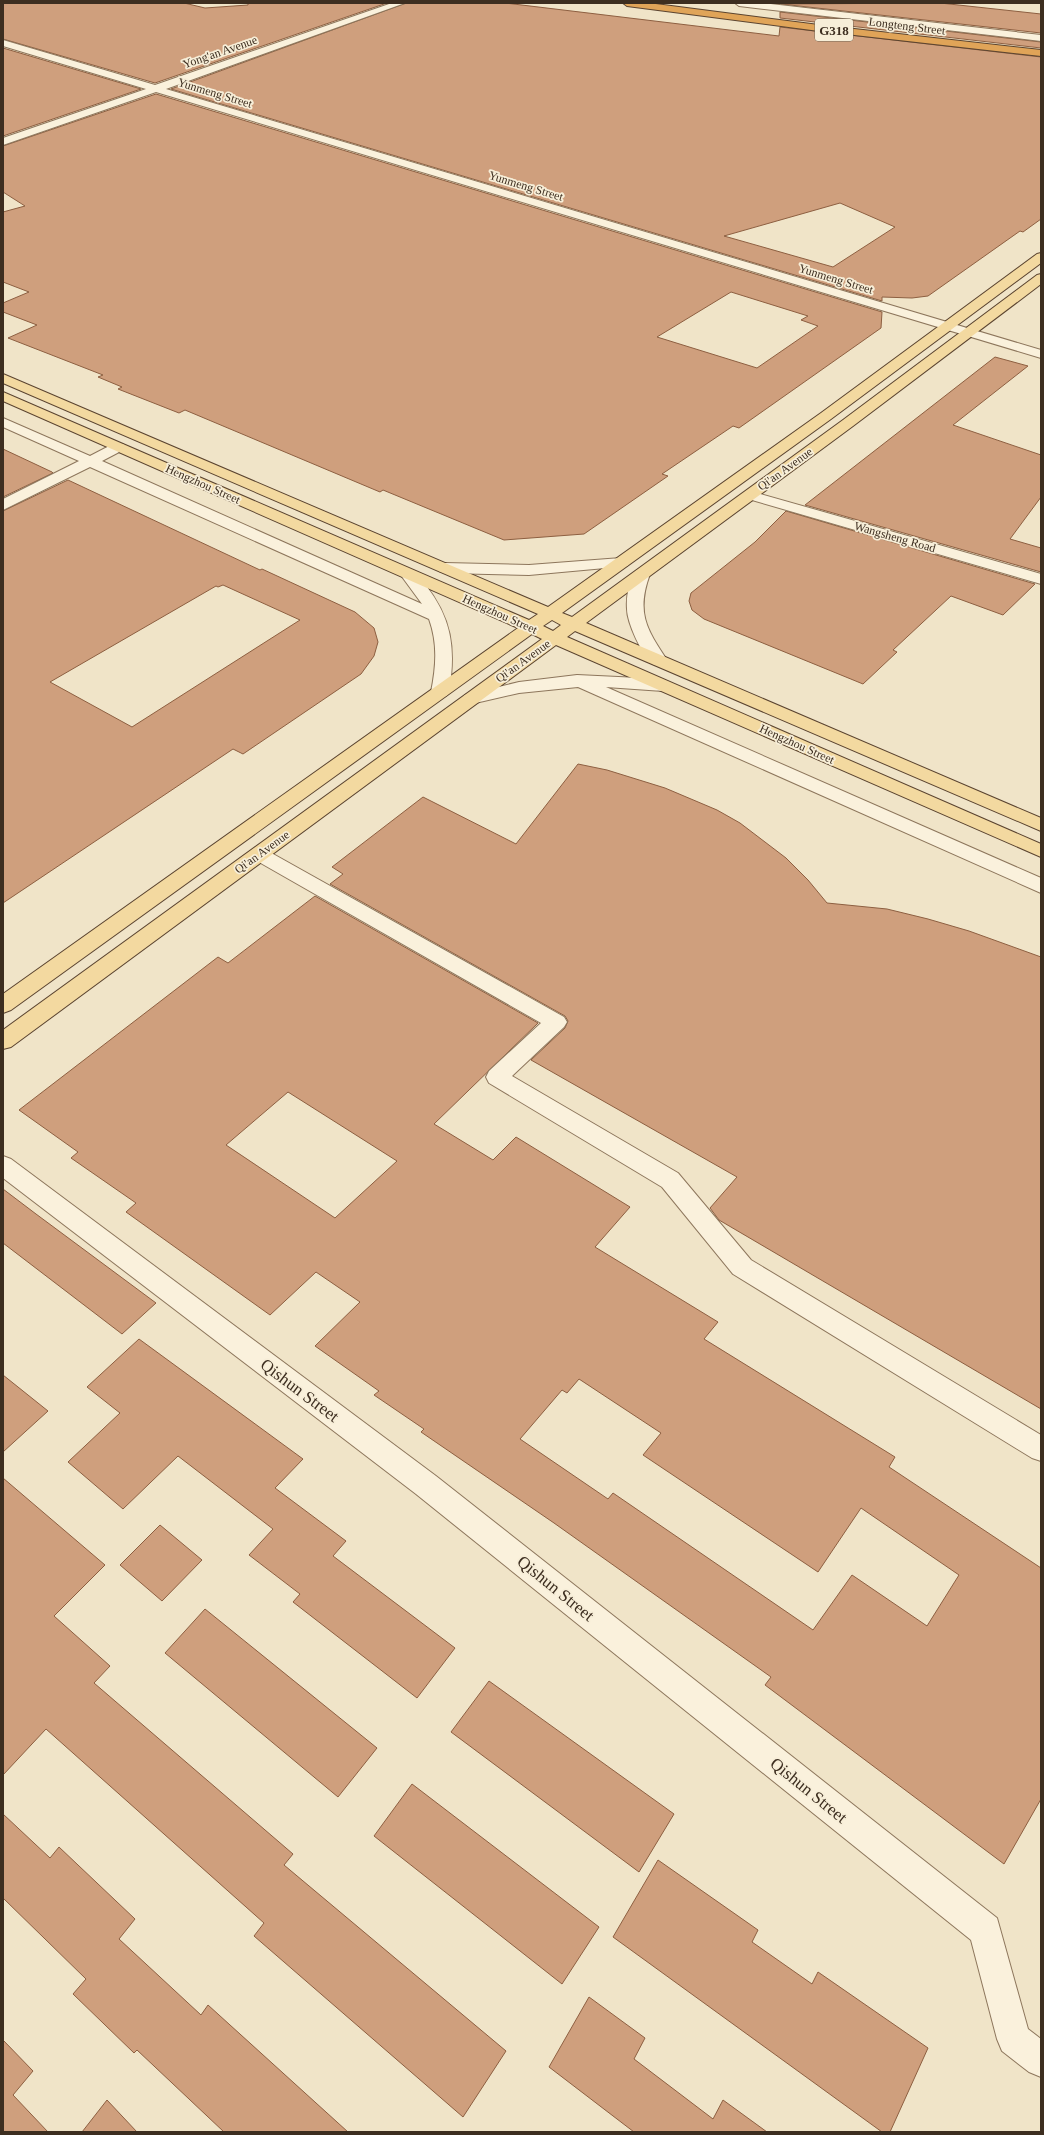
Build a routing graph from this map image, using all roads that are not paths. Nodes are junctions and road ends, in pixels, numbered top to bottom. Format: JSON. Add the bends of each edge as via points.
{"nodes":[{"id":1,"x":401,"y":3,"type":"edge"},
{"id":2,"x":627,"y":3,"type":"edge"},
{"id":3,"x":673,"y":3,"type":"edge"},
{"id":4,"x":739,"y":3,"type":"edge"},
{"id":5,"x":1041,"y":38,"type":"edge"},
{"id":6,"x":3,"y":43,"type":"edge"},
{"id":7,"x":1041,"y":46,"type":"edge"},
{"id":8,"x":1041,"y":53,"type":"edge"},
{"id":9,"x":154,"y":89,"type":"junction"},
{"id":10,"x":3,"y":142,"type":"edge"},
{"id":11,"x":1041,"y":257,"type":"edge"},
{"id":12,"x":1041,"y":278,"type":"edge"},
{"id":13,"x":948,"y":326,"type":"junction"},
{"id":14,"x":969,"y":332,"type":"junction"},
{"id":15,"x":1041,"y":354,"type":"edge"},
{"id":16,"x":3,"y":378,"type":"edge"},
{"id":17,"x":3,"y":396,"type":"edge"},
{"id":18,"x":3,"y":422,"type":"edge"},
{"id":19,"x":118,"y":446,"type":"junction"},
{"id":20,"x":89,"y":461,"type":"junction"},
{"id":21,"x":750,"y":495,"type":"junction"},
{"id":22,"x":3,"y":505,"type":"edge"},
{"id":23,"x":621,"y":562,"type":"junction"},
{"id":24,"x":445,"y":568,"type":"junction"},
{"id":25,"x":408,"y":574,"type":"junction"},
{"id":26,"x":642,"y":574,"type":"junction"},
{"id":27,"x":1041,"y":579,"type":"edge"},
{"id":28,"x":550,"y":613,"type":"junction"},
{"id":29,"x":438,"y":617,"type":"junction"},
{"id":30,"x":574,"y":624,"type":"junction"},
{"id":31,"x":530,"y":627,"type":"junction"},
{"id":32,"x":554,"y":638,"type":"junction"},
{"id":33,"x":659,"y":660,"type":"junction"},
{"id":34,"x":577,"y":680,"type":"junction"},
{"id":35,"x":663,"y":686,"type":"junction"},
{"id":36,"x":440,"y":692,"type":"junction"},
{"id":37,"x":471,"y":699,"type":"junction"},
{"id":38,"x":1041,"y":825,"type":"edge"},
{"id":39,"x":1041,"y":851,"type":"edge"},
{"id":40,"x":259,"y":854,"type":"junction"},
{"id":41,"x":1041,"y":886,"type":"edge"},
{"id":42,"x":3,"y":1005,"type":"edge"},
{"id":43,"x":3,"y":1041,"type":"edge"},
{"id":44,"x":3,"y":1165,"type":"edge"},
{"id":45,"x":1041,"y":1449,"type":"edge"},
{"id":46,"x":1041,"y":2060,"type":"edge"}],
"edges":[{"from":1,"to":9,"type":"street","name":"Yong'an Avenue"},
{"from":2,"to":8,"type":"highway","name":"Longteng Street","number":"G318"},
{"from":3,"to":7,"type":"highway","name":"Longteng Street","number":"G318"},
{"from":4,"to":5,"type":"street"},
{"from":6,"to":9,"type":"street","name":"Yunmeng Street"},
{"from":9,"to":10,"type":"street","name":"Yong'an Avenue"},
{"from":9,"to":13,"type":"street","name":"Yunmeng Street"},
{"from":11,"to":13,"type":"main road","name":"Qi'an Avenue"},
{"from":12,"to":14,"type":"main road","name":"Qi'an Avenue"},
{"from":13,"to":14,"type":"street","name":"Yunmeng Street"},
{"from":13,"to":23,"type":"main road","name":"Qi'an Avenue"},
{"from":14,"to":15,"type":"street","name":"Yunmeng Street"},
{"from":14,"to":21,"type":"main road","name":"Qi'an Avenue"},
{"from":16,"to":24,"type":"main road","name":"Hengzhou Street"},
{"from":17,"to":19,"type":"main road","name":"Hengzhou Street"},
{"from":18,"to":20,"type":"street"},
{"from":19,"to":20,"type":"street"},
{"from":19,"to":25,"type":"main road","name":"Hengzhou Street"},
{"from":20,"to":22,"type":"street"},
{"from":20,"to":29,"type":"street"},
{"from":21,"to":26,"type":"main road","name":"Qi'an Avenue"},
{"from":21,"to":27,"type":"street","name":"Wangsheng Road"},
{"from":23,"to":24,"type":"street","via":[[529,570]]},
{"from":23,"to":28,"type":"main road","name":"Qi'an Avenue"},
{"from":24,"to":28,"type":"main road","name":"Hengzhou Street"},
{"from":25,"to":29,"type":"street","via":[[420,587]]},
{"from":25,"to":31,"type":"main road","name":"Hengzhou Street"},
{"from":26,"to":30,"type":"main road","name":"Qi'an Avenue"},
{"from":26,"to":33,"type":"street","via":[[637,586],[634,612],[642,637]]},
{"from":28,"to":30,"type":"main road","name":"Hengzhou Street"},
{"from":28,"to":31,"type":"main road","name":"Qi'an Avenue"},
{"from":29,"to":36,"type":"street","via":[[446,652]]},
{"from":30,"to":32,"type":"main road","name":"Qi'an Avenue"},
{"from":30,"to":33,"type":"main road","name":"Hengzhou Street"},
{"from":31,"to":32,"type":"main road","name":"Hengzhou Street"},
{"from":31,"to":36,"type":"main road","name":"Qi'an Avenue"},
{"from":32,"to":35,"type":"main road","name":"Hengzhou Street"},
{"from":32,"to":37,"type":"main road","name":"Qi'an Avenue"},
{"from":33,"to":38,"type":"main road","name":"Hengzhou Street"},
{"from":34,"to":35,"type":"street"},
{"from":34,"to":37,"type":"street","via":[[521,686]]},
{"from":34,"to":41,"type":"street"},
{"from":35,"to":39,"type":"main road","name":"Hengzhou Street"},
{"from":36,"to":42,"type":"main road","name":"Qi'an Avenue"},
{"from":37,"to":40,"type":"main road","name":"Qi'an Avenue"},
{"from":40,"to":43,"type":"main road","name":"Qi'an Avenue"},
{"from":40,"to":45,"type":"street","via":[[556,1022],[496,1077],[670,1180],[742,1266]]},
{"from":44,"to":46,"type":"street","name":"Qishun Street","via":[[426,1485],[985,1930],[1014,2039]]}]}
